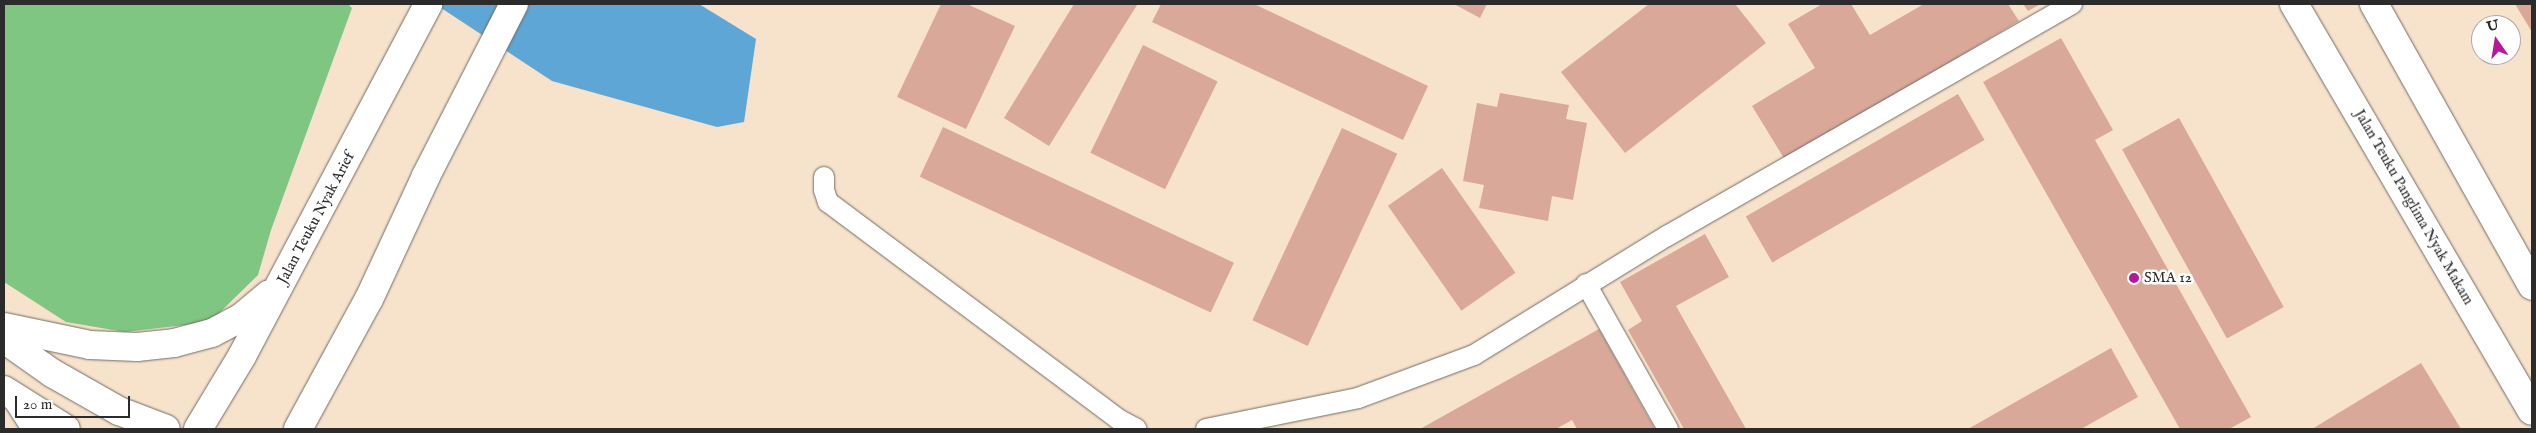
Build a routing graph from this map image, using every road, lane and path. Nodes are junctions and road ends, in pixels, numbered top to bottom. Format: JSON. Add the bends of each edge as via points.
{"nodes":[{"id":1,"x":428,"y":4,"type":"edge"},
{"id":2,"x":514,"y":4,"type":"edge"},
{"id":3,"x":2072,"y":4,"type":"edge"},
{"id":4,"x":2294,"y":4,"type":"edge"},
{"id":5,"x":2374,"y":4,"type":"edge"},
{"id":6,"x":824,"y":177,"type":"dead end"},
{"id":7,"x":281,"y":284,"type":"junction"},
{"id":8,"x":1586,"y":284,"type":"junction"},
{"id":9,"x":2532,"y":286,"type":"edge"},
{"id":10,"x":4,"y":327,"type":"edge"},
{"id":11,"x":4,"y":339,"type":"edge"},
{"id":12,"x":11,"y":395,"type":"edge"},
{"id":13,"x":2532,"y":411,"type":"edge"},
{"id":14,"x":37,"y":429,"type":"edge"},
{"id":15,"x":66,"y":429,"type":"edge"},
{"id":16,"x":166,"y":429,"type":"edge"},
{"id":17,"x":198,"y":429,"type":"edge"},
{"id":18,"x":298,"y":429,"type":"edge"},
{"id":19,"x":1137,"y":429,"type":"edge"},
{"id":20,"x":1206,"y":429,"type":"edge"},
{"id":21,"x":1668,"y":429,"type":"edge"}],
"edges":[{"from":1,"to":7,"type":"main road","name":"Jalan Teuku Nyak Arief"},
{"from":2,"to":18,"type":"main road","via":[[369,299]]},
{"from":3,"to":8,"type":"lane"},
{"from":4,"to":13,"type":"main road","name":"Jalan Teuku Panglima Nyak Makam"},
{"from":5,"to":9,"type":"main road"},
{"from":6,"to":19,"type":"lane","via":[[828,202],[1118,419]]},
{"from":7,"to":10,"type":"main road","via":[[242,317],[212,333],[174,343],[137,347],[90,345]]},
{"from":7,"to":17,"type":"main road","name":"Jalan Teuku Nyak Arief"},
{"from":8,"to":20,"type":"lane","via":[[1474,354],[1427,374],[1358,398]]},
{"from":8,"to":21,"type":"lane"},
{"from":11,"to":16,"type":"main road","via":[[52,374],[111,406]]},
{"from":12,"to":14,"type":"main road"},
{"from":12,"to":15,"type":"main road"}]}
